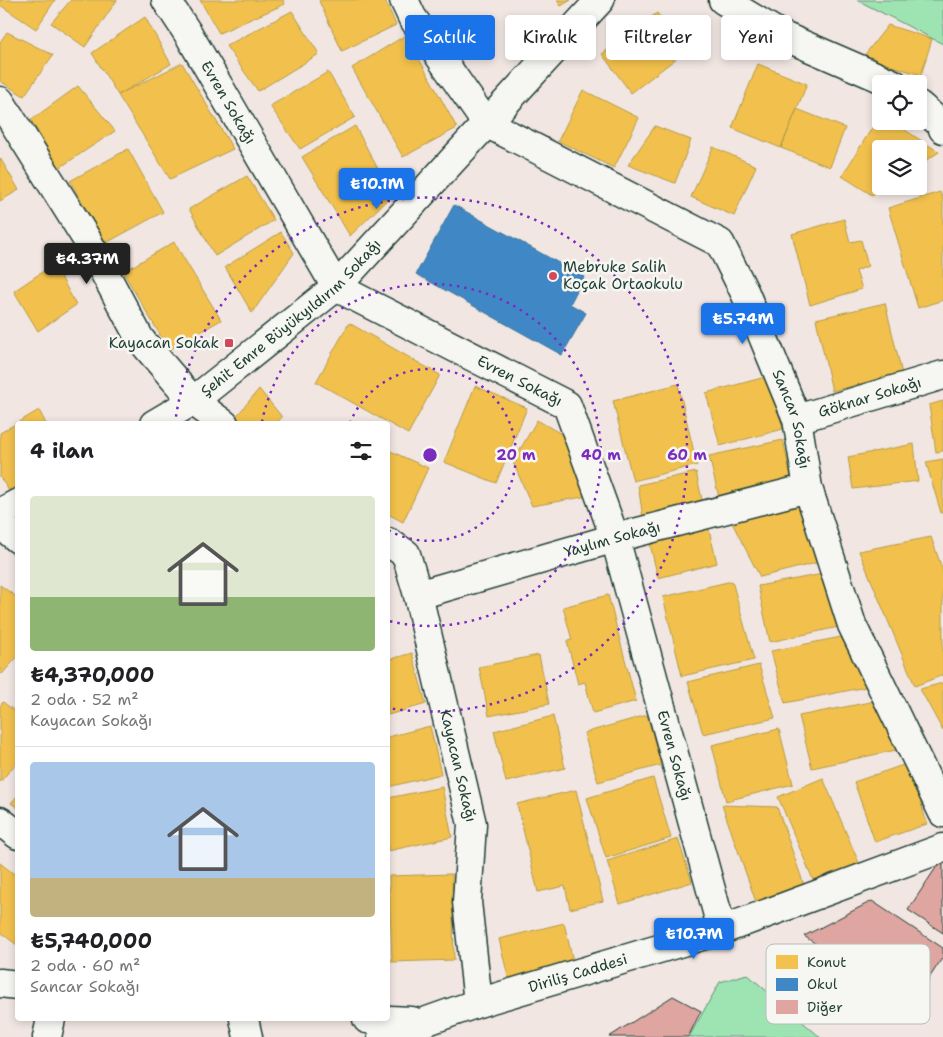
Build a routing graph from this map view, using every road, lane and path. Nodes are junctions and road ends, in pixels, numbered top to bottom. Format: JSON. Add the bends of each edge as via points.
{"nodes":[{"id":1,"x":166,"y":0,"type":"edge"},
{"id":2,"x":404,"y":0,"type":"edge"},
{"id":3,"x":600,"y":0,"type":"edge"},
{"id":4,"x":723,"y":0,"type":"edge"},
{"id":5,"x":873,"y":75,"type":"edge"},
{"id":6,"x":0,"y":101,"type":"edge"},
{"id":7,"x":927,"y":112,"type":"edge"},
{"id":8,"x":486,"y":123,"type":"junction"},
{"id":9,"x":943,"y":128,"type":"edge"},
{"id":10,"x":336,"y":287,"type":"junction"},
{"id":11,"x":943,"y":375,"type":"edge"},
{"id":12,"x":193,"y":401,"type":"junction"},
{"id":13,"x":796,"y":419,"type":"junction"},
{"id":14,"x":159,"y":421,"type":"edge"},
{"id":15,"x":220,"y":421,"type":"edge"},
{"id":16,"x":808,"y":488,"type":"junction"},
{"id":17,"x":15,"y":505,"type":"edge"},
{"id":18,"x":0,"y":513,"type":"edge"},
{"id":19,"x":0,"y":524,"type":"edge"},
{"id":20,"x":15,"y":536,"type":"edge"},
{"id":21,"x":615,"y":538,"type":"junction"},
{"id":22,"x":390,"y":543,"type":"edge"},
{"id":23,"x":418,"y":595,"type":"junction"},
{"id":24,"x":943,"y":813,"type":"edge"},
{"id":25,"x":0,"y":821,"type":"edge"},
{"id":26,"x":15,"y":833,"type":"edge"},
{"id":27,"x":943,"y":848,"type":"edge"},
{"id":28,"x":722,"y":930,"type":"junction"},
{"id":29,"x":0,"y":983,"type":"edge"},
{"id":30,"x":15,"y":985,"type":"edge"},
{"id":31,"x":478,"y":1003,"type":"junction"},
{"id":32,"x":390,"y":1020,"type":"edge"},
{"id":33,"x":51,"y":1021,"type":"edge"},
{"id":34,"x":244,"y":1021,"type":"edge"},
{"id":35,"x":426,"y":1022,"type":"junction"},
{"id":36,"x":47,"y":1037,"type":"edge"},
{"id":37,"x":248,"y":1037,"type":"edge"},
{"id":38,"x":382,"y":1037,"type":"edge"}],
"edges":[{"from":1,"to":10,"type":"street","name":"Evren Sokağı"},
{"from":2,"to":8,"type":"street","name":"Sancar Sokağı","via":[[412,18]]},
{"from":3,"to":8,"type":"street","name":"Şehit Emre Büyükyıldırım Sokağı"},
{"from":4,"to":5,"type":"street","via":[[781,36]]},
{"from":6,"to":12,"type":"street","via":[[86,238],[140,339]]},
{"from":7,"to":9,"type":"street"},
{"from":8,"to":10,"type":"street","name":"Şehit Emre Büyükyıldırım Sokağı"},
{"from":8,"to":13,"type":"street","name":"Sancar Sokağı","via":[[720,243],[745,293]]},
{"from":10,"to":12,"type":"street","name":"Şehit Emre Büyükyıldırım Sokağı"},
{"from":10,"to":21,"type":"street","name":"Evren Sokağı","via":[[567,405]]},
{"from":11,"to":13,"type":"street","name":"Göknar Sokağı"},
{"from":12,"to":14,"type":"street","name":"Şehit Emre Büyükyıldırım Sokağı"},
{"from":12,"to":15,"type":"street"},
{"from":13,"to":16,"type":"street","name":"Sancar Sokağı"},
{"from":16,"to":21,"type":"street","name":"Yaylım Sokağı"},
{"from":16,"to":24,"type":"street","name":"Sancar Sokağı","via":[[852,625]]},
{"from":17,"to":18,"type":"street"},
{"from":19,"to":20,"type":"street"},
{"from":21,"to":23,"type":"street","name":"Yaylım Sokağı"},
{"from":21,"to":28,"type":"street","name":"Evren Sokağı"},
{"from":22,"to":23,"type":"street","name":"Kayacan Sokağı","via":[[406,554]]},
{"from":23,"to":31,"type":"street","name":"Kayacan Sokağı","via":[[472,824],[467,902]]},
{"from":25,"to":26,"type":"street"},
{"from":27,"to":28,"type":"street","name":"Diriliş Caddesi"},
{"from":28,"to":31,"type":"street","name":"Diriliş Caddesi"},
{"from":29,"to":30,"type":"street"},
{"from":31,"to":35,"type":"street","name":"Diriliş Caddesi"},
{"from":32,"to":35,"type":"street"},
{"from":33,"to":36,"type":"street"},
{"from":34,"to":37,"type":"street"},
{"from":35,"to":38,"type":"street","name":"Diriliş Caddesi"}]}
